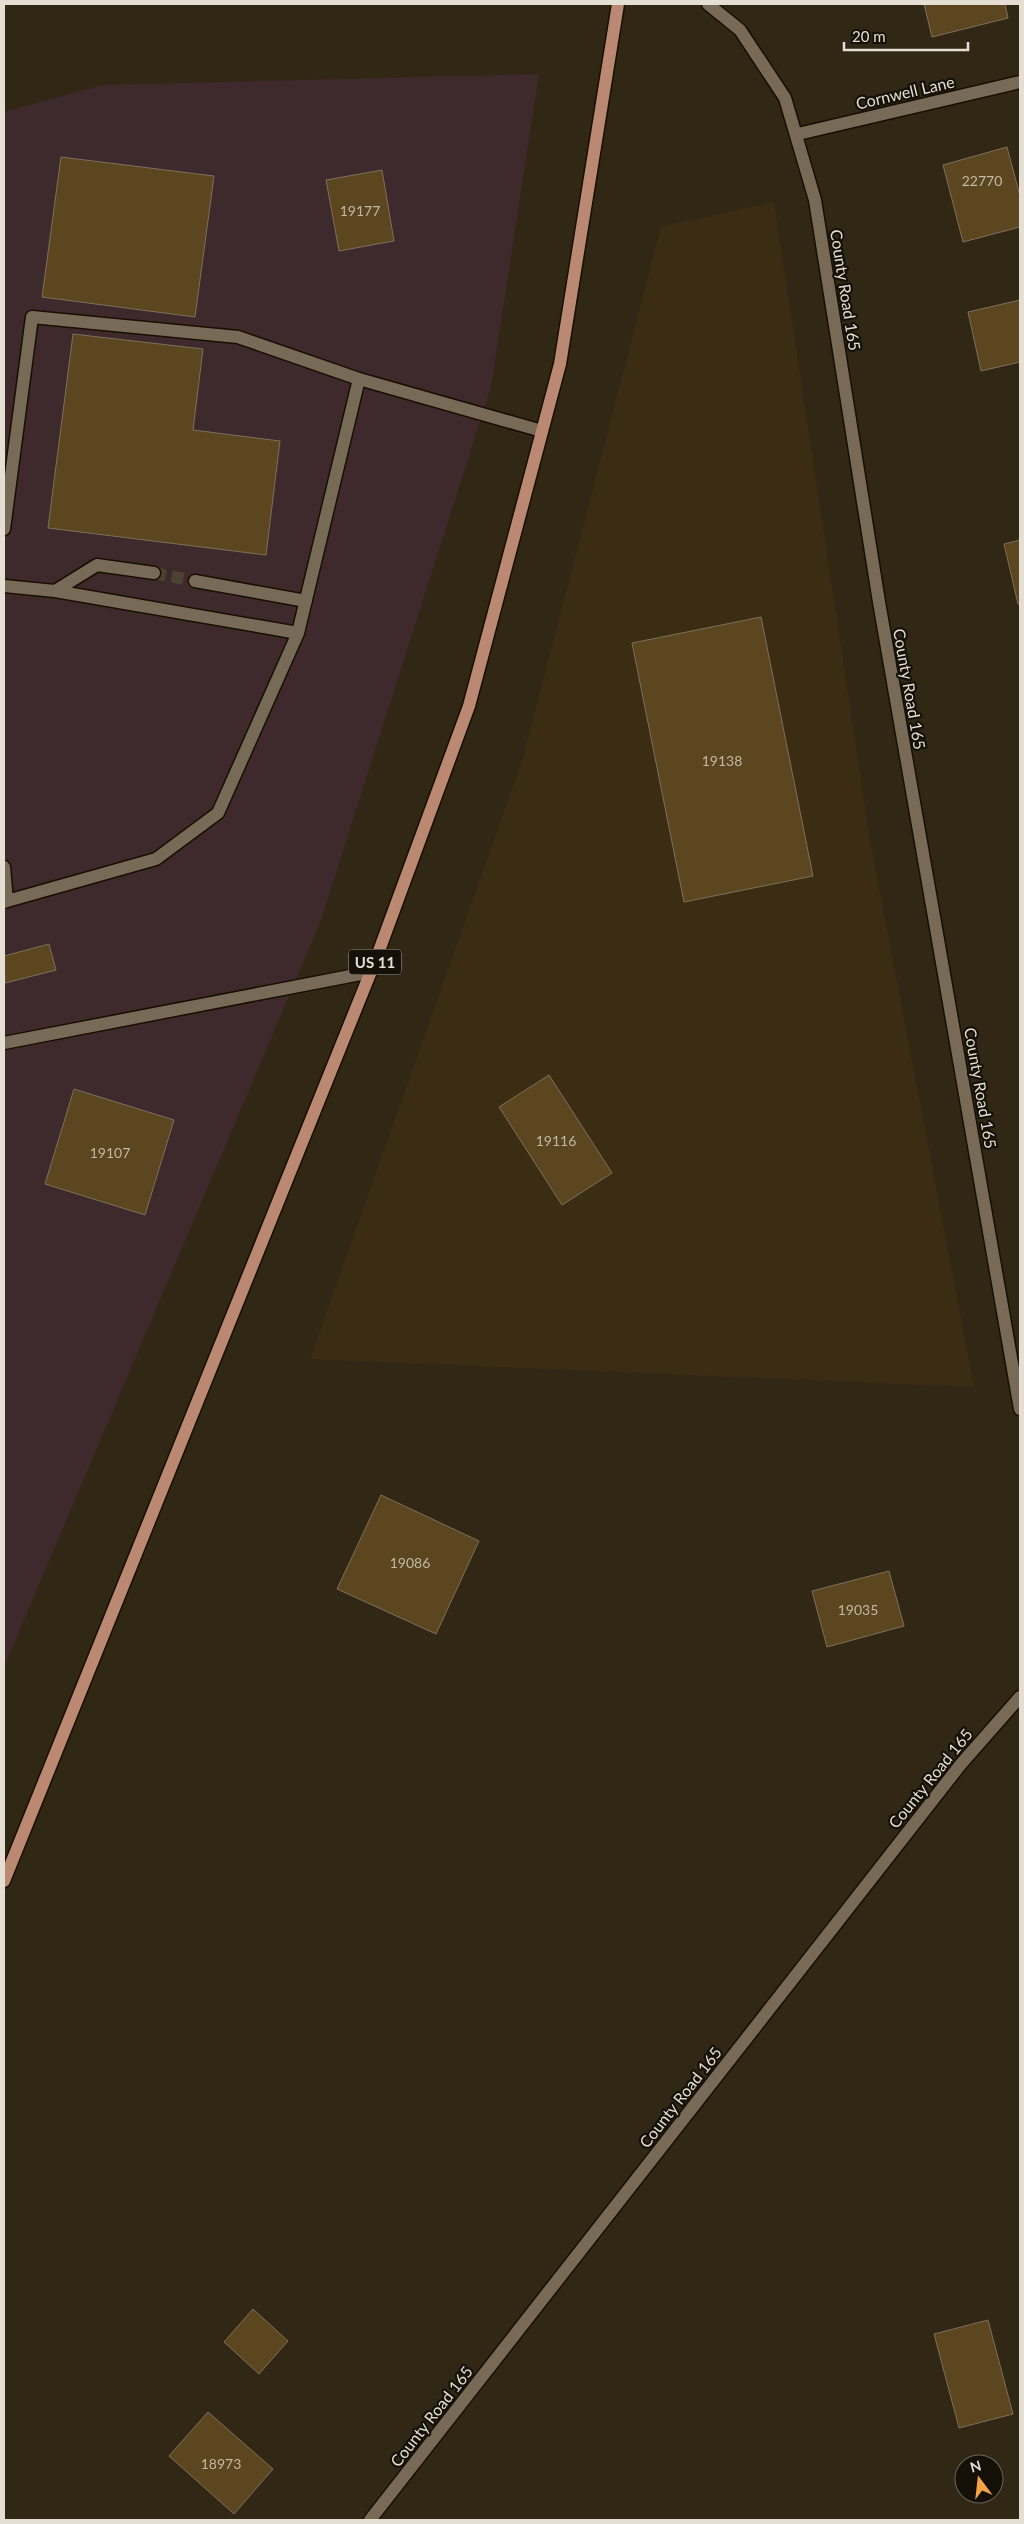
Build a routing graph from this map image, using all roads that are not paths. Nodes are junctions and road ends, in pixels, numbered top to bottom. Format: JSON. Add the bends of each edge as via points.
{"nodes":[{"id":1,"x":618,"y":4,"type":"edge"},
{"id":2,"x":708,"y":4,"type":"edge"},
{"id":3,"x":1020,"y":82,"type":"edge"},
{"id":4,"x":798,"y":134,"type":"junction"},
{"id":5,"x":359,"y":379,"type":"junction"},
{"id":6,"x":542,"y":431,"type":"junction"},
{"id":7,"x":4,"y":529,"type":"edge"},
{"id":8,"x":154,"y":574,"type":"tunnel mouth"},
{"id":9,"x":195,"y":581,"type":"tunnel mouth"},
{"id":10,"x":4,"y":586,"type":"edge"},
{"id":11,"x":55,"y":591,"type":"junction"},
{"id":12,"x":306,"y":600,"type":"junction"},
{"id":13,"x":298,"y":633,"type":"junction"},
{"id":14,"x":4,"y":867,"type":"edge"},
{"id":15,"x":6,"y":901,"type":"edge"},
{"id":16,"x":371,"y":972,"type":"junction"},
{"id":17,"x":4,"y":1043,"type":"edge"},
{"id":18,"x":1020,"y":1409,"type":"edge"},
{"id":19,"x":1020,"y":1697,"type":"edge"},
{"id":20,"x":4,"y":1881,"type":"edge"},
{"id":21,"x":370,"y":2520,"type":"edge"}],
"edges":[{"from":1,"to":6,"type":"main road","number":"US 11","via":[[560,364]]},
{"from":2,"to":4,"type":"street","name":"County Road 165","via":[[740,30],[785,98]]},
{"from":3,"to":4,"type":"street","name":"Cornwell Lane"},
{"from":4,"to":18,"type":"street","name":"County Road 165","via":[[815,200],[878,602]]},
{"from":5,"to":6,"type":"street"},
{"from":5,"to":7,"type":"street","via":[[238,337],[32,317]]},
{"from":5,"to":12,"type":"street"},
{"from":6,"to":16,"type":"main road","number":"US 11","via":[[469,706]]},
{"from":8,"to":11,"type":"street","via":[[97,565]]},
{"from":9,"to":12,"type":"street"},
{"from":10,"to":11,"type":"street"},
{"from":11,"to":13,"type":"street"},
{"from":12,"to":13,"type":"street"},
{"from":13,"to":15,"type":"street","via":[[218,813],[156,860]]},
{"from":14,"to":15,"type":"street"},
{"from":16,"to":17,"type":"street"},
{"from":16,"to":20,"type":"main road","number":"US 11"},
{"from":19,"to":21,"type":"street","name":"County Road 165","via":[[961,1764]]}]}
